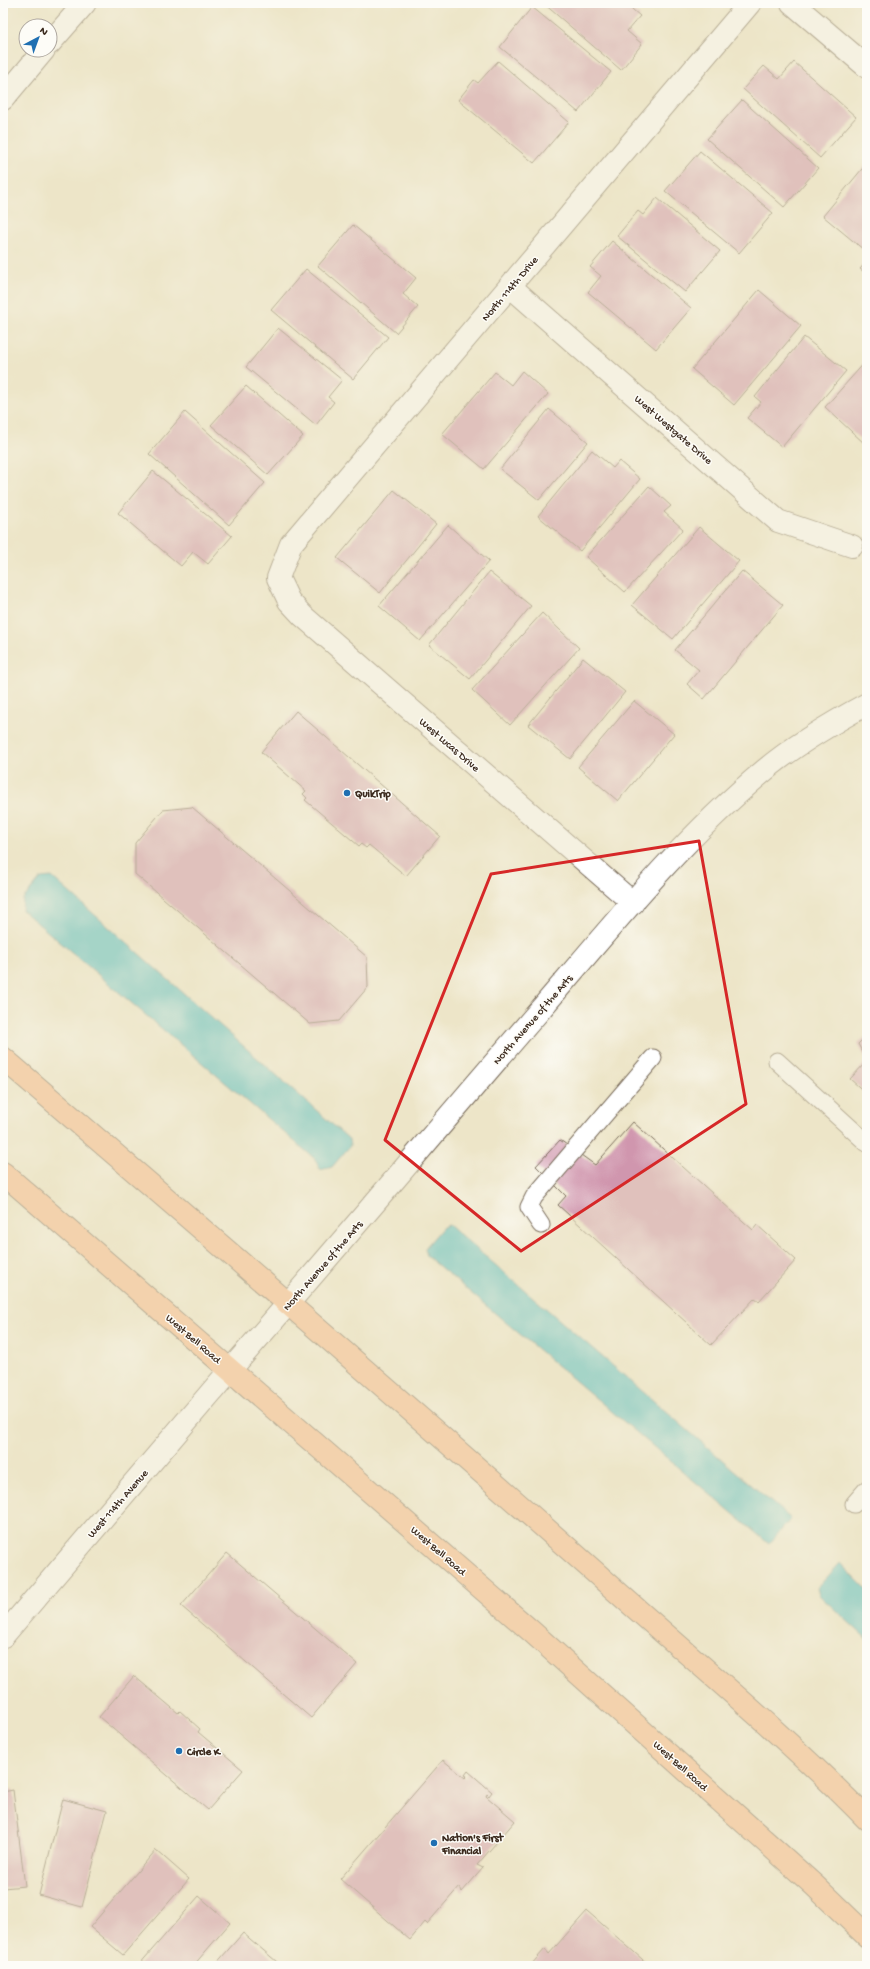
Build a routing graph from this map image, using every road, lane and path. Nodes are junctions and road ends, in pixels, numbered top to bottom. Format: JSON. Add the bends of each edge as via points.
{"nodes":[{"id":1,"x":84,"y":3,"type":"edge"},
{"id":2,"x":750,"y":3,"type":"edge"},
{"id":3,"x":792,"y":3,"type":"edge"},
{"id":4,"x":58,"y":34,"type":"edge"},
{"id":5,"x":37,"y":58,"type":"edge"},
{"id":6,"x":867,"y":67,"type":"edge"},
{"id":7,"x":3,"y":99,"type":"edge"},
{"id":8,"x":511,"y":286,"type":"junction"},
{"id":9,"x":852,"y":546,"type":"dead end"},
{"id":10,"x":278,"y":578,"type":"joint"},
{"id":11,"x":867,"y":704,"type":"edge"},
{"id":12,"x":633,"y":903,"type":"junction"},
{"id":13,"x":3,"y":1058,"type":"edge"},
{"id":14,"x":653,"y":1058,"type":"dead end"},
{"id":15,"x":777,"y":1062,"type":"dead end"},
{"id":16,"x":867,"y":1143,"type":"edge"},
{"id":17,"x":3,"y":1173,"type":"edge"},
{"id":18,"x":541,"y":1225,"type":"dead end"},
{"id":19,"x":289,"y":1303,"type":"junction"},
{"id":20,"x":231,"y":1369,"type":"junction"},
{"id":21,"x":867,"y":1489,"type":"edge"},
{"id":22,"x":854,"y":1504,"type":"dead end"},
{"id":23,"x":3,"y":1636,"type":"edge"},
{"id":24,"x":867,"y":1819,"type":"edge"},
{"id":25,"x":867,"y":1936,"type":"edge"}],
"edges":[{"from":1,"to":4,"type":"street"},
{"from":2,"to":8,"type":"street","name":"North 114th Drive"},
{"from":3,"to":6,"type":"street"},
{"from":5,"to":7,"type":"street"},
{"from":8,"to":9,"type":"street","name":"West Westgate Drive","via":[[778,521]]},
{"from":8,"to":10,"type":"street","name":"North 114th Drive","via":[[291,544]]},
{"from":10,"to":12,"type":"street","name":"West Lucas Drive","via":[[289,601],[303,616]]},
{"from":11,"to":12,"type":"street","name":"North Avenue of the Arts","via":[[766,769],[681,849]]},
{"from":12,"to":19,"type":"street","name":"North Avenue of the Arts"},
{"from":13,"to":19,"type":"main road"},
{"from":14,"to":18,"type":"lane","via":[[534,1196],[529,1207]]},
{"from":15,"to":16,"type":"lane"},
{"from":17,"to":20,"type":"main road","name":"West Bell Road"},
{"from":19,"to":20,"type":"street","name":"North Avenue of the Arts"},
{"from":19,"to":24,"type":"main road","via":[[718,1680]]},
{"from":20,"to":23,"type":"street","name":"West 114th Avenue"},
{"from":20,"to":25,"type":"main road","name":"West Bell Road","via":[[532,1631],[805,1876]]},
{"from":21,"to":22,"type":"lane"}]}
